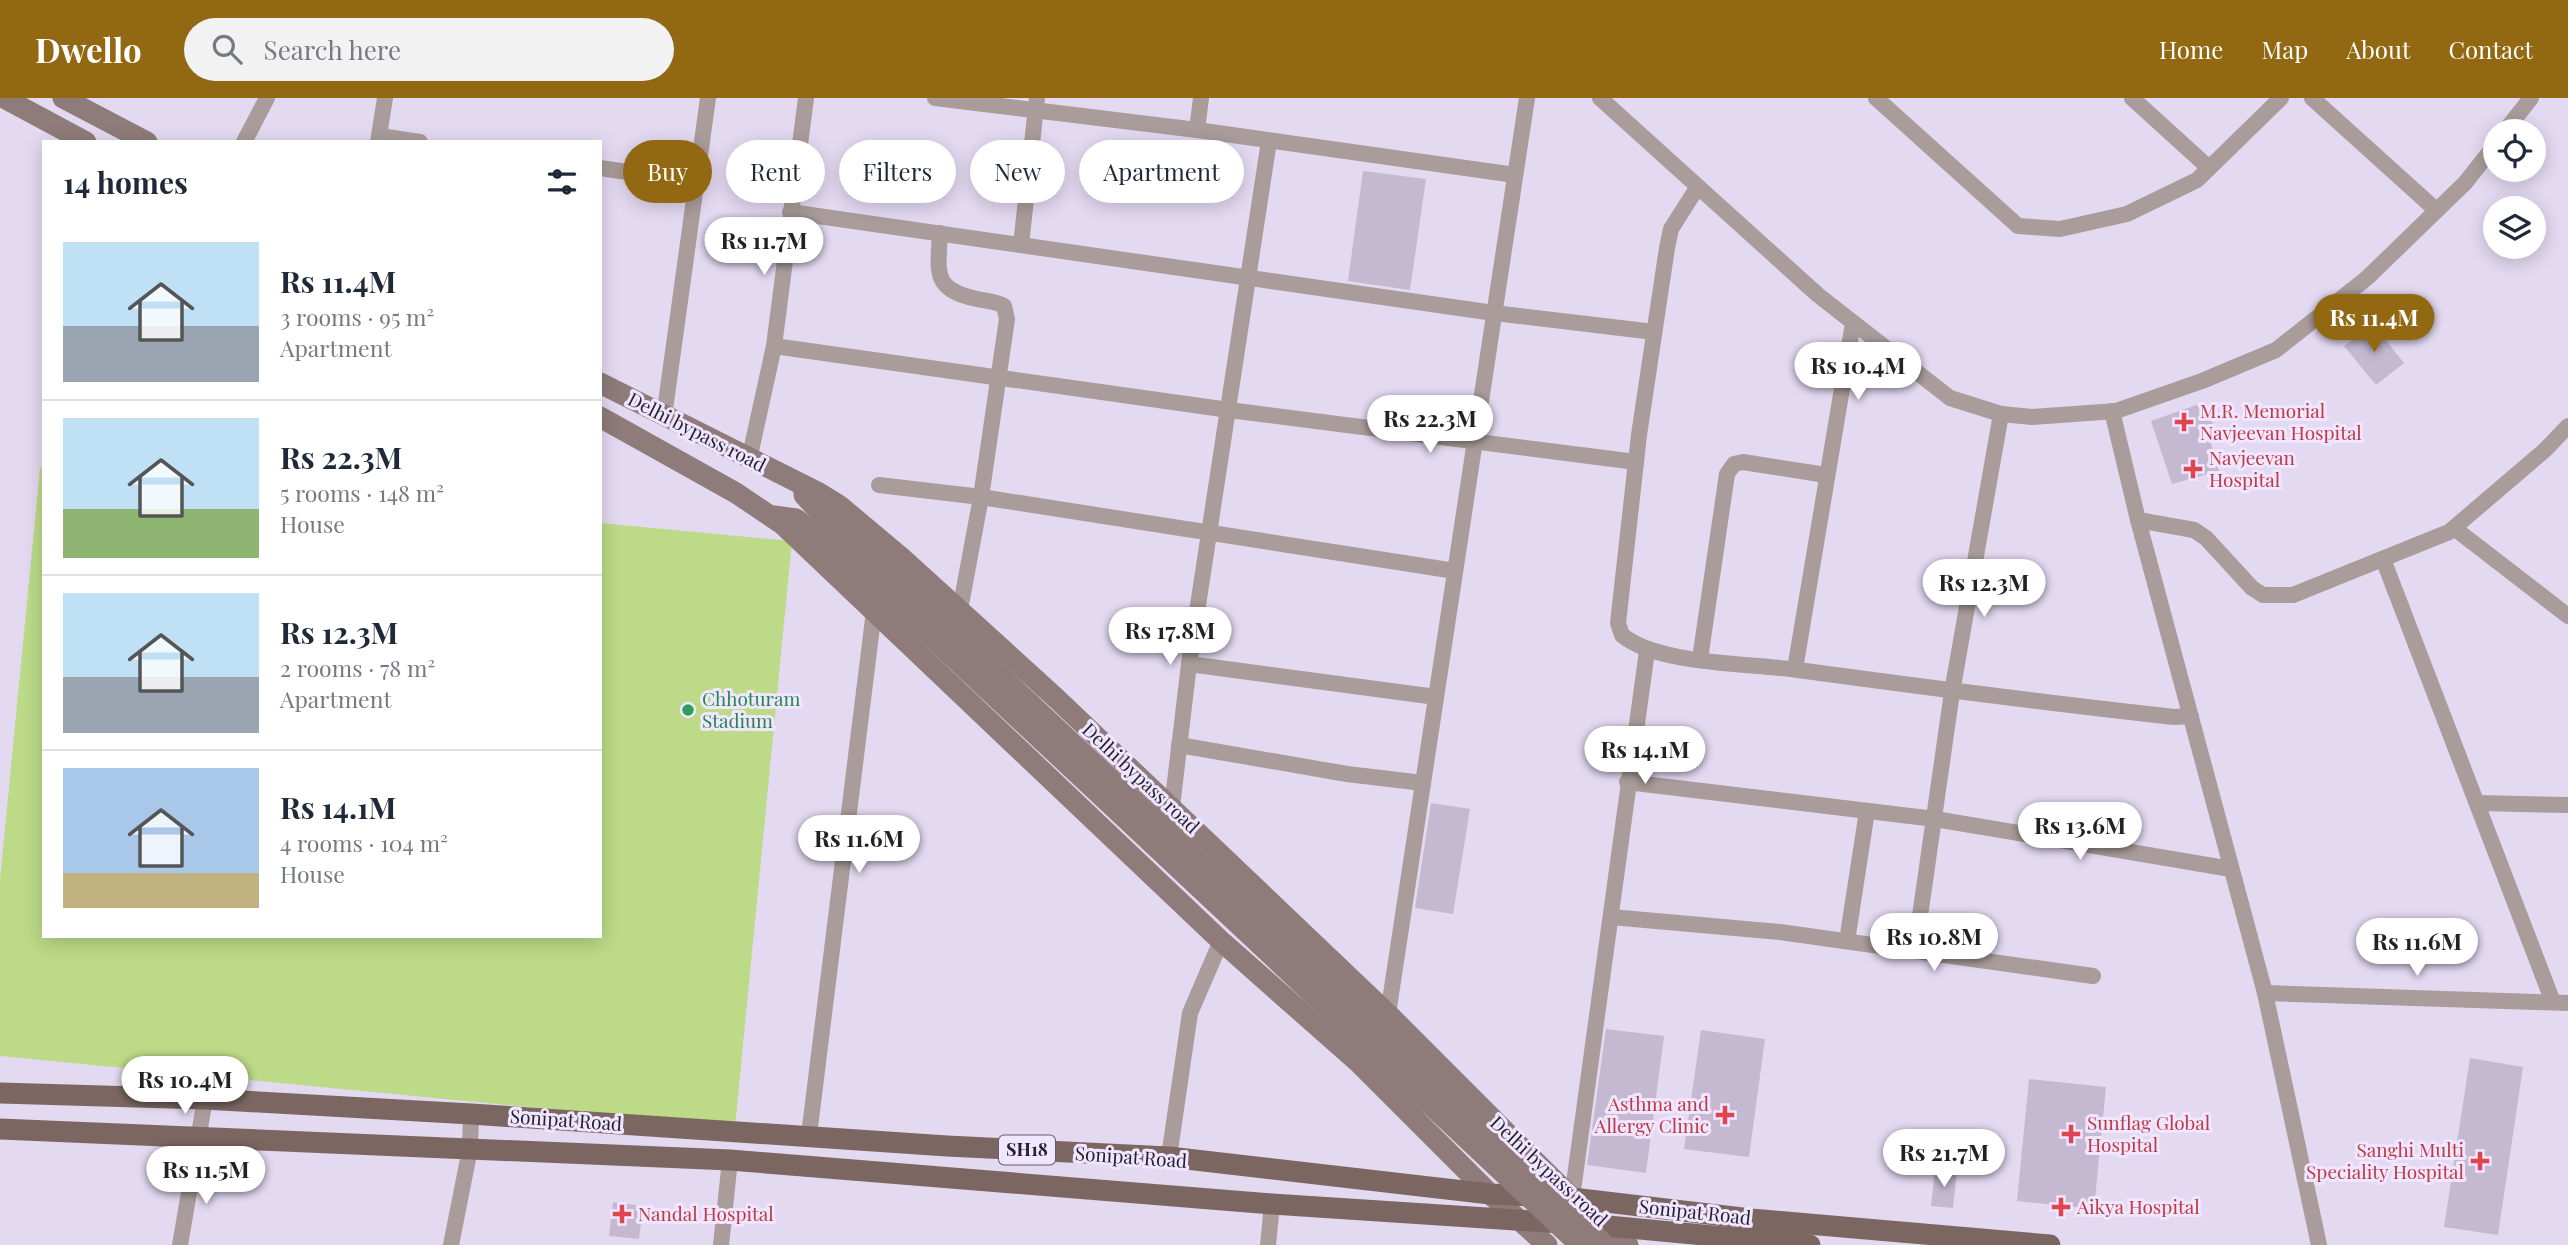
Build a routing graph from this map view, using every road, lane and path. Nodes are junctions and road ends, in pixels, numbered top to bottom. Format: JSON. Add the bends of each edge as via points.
{"nodes":[{"id":1,"x":4,"y":98,"type":"edge"},
{"id":2,"x":63,"y":98,"type":"edge"},
{"id":3,"x":267,"y":98,"type":"edge"},
{"id":4,"x":385,"y":98,"type":"edge"},
{"id":5,"x":708,"y":98,"type":"edge"},
{"id":6,"x":806,"y":98,"type":"edge"},
{"id":7,"x":935,"y":98,"type":"edge"},
{"id":8,"x":1201,"y":98,"type":"edge"},
{"id":9,"x":1527,"y":98,"type":"edge"},
{"id":10,"x":1600,"y":98,"type":"edge"},
{"id":11,"x":1876,"y":98,"type":"edge"},
{"id":12,"x":2132,"y":98,"type":"edge"},
{"id":13,"x":2281,"y":98,"type":"edge"},
{"id":14,"x":2312,"y":98,"type":"edge"},
{"id":15,"x":2531,"y":98,"type":"edge"},
{"id":16,"x":1037,"y":104,"type":"edge"},
{"id":17,"x":2514,"y":119,"type":"edge"},
{"id":18,"x":1197,"y":130,"type":"junction"},
{"id":19,"x":379,"y":139,"type":"edge"},
{"id":20,"x":82,"y":140,"type":"edge"},
{"id":21,"x":143,"y":140,"type":"edge"},
{"id":22,"x":245,"y":140,"type":"edge"},
{"id":23,"x":702,"y":140,"type":"edge"},
{"id":24,"x":1269,"y":141,"type":"junction"},
{"id":25,"x":2483,"y":160,"type":"edge"},
{"id":26,"x":602,"y":168,"type":"edge"},
{"id":27,"x":2209,"y":168,"type":"junction"},
{"id":28,"x":623,"y":171,"type":"edge"},
{"id":29,"x":1515,"y":175,"type":"junction"},
{"id":30,"x":1697,"y":188,"type":"junction"},
{"id":31,"x":693,"y":203,"type":"edge"},
{"id":32,"x":2436,"y":210,"type":"junction"},
{"id":33,"x":790,"y":212,"type":"junction"},
{"id":34,"x":940,"y":233,"type":"junction"},
{"id":35,"x":1021,"y":244,"type":"junction"},
{"id":36,"x":1250,"y":276,"type":"junction"},
{"id":37,"x":1494,"y":313,"type":"junction"},
{"id":38,"x":1853,"y":323,"type":"junction"},
{"id":39,"x":1654,"y":332,"type":"junction"},
{"id":40,"x":774,"y":346,"type":"junction"},
{"id":41,"x":999,"y":377,"type":"junction"},
{"id":42,"x":602,"y":384,"type":"edge"},
{"id":43,"x":1229,"y":410,"type":"junction"},
{"id":44,"x":2112,"y":411,"type":"junction"},
{"id":45,"x":2001,"y":414,"type":"junction"},
{"id":46,"x":664,"y":417,"type":"junction"},
{"id":47,"x":602,"y":418,"type":"edge"},
{"id":48,"x":2568,"y":426,"type":"edge"},
{"id":49,"x":1475,"y":442,"type":"junction"},
{"id":50,"x":748,"y":460,"type":"junction"},
{"id":51,"x":1636,"y":462,"type":"junction"},
{"id":52,"x":1826,"y":475,"type":"junction"},
{"id":53,"x":879,"y":485,"type":"dead end"},
{"id":54,"x":804,"y":486,"type":"junction"},
{"id":55,"x":981,"y":497,"type":"junction"},
{"id":56,"x":769,"y":515,"type":"junction"},
{"id":57,"x":2138,"y":520,"type":"junction"},
{"id":58,"x":2454,"y":528,"type":"junction"},
{"id":59,"x":1211,"y":533,"type":"junction"},
{"id":60,"x":2383,"y":559,"type":"junction"},
{"id":61,"x":1455,"y":571,"type":"junction"},
{"id":62,"x":960,"y":610,"type":"junction"},
{"id":63,"x":874,"y":611,"type":"junction"},
{"id":64,"x":2568,"y":616,"type":"edge"},
{"id":65,"x":1647,"y":651,"type":"junction"},
{"id":66,"x":1700,"y":659,"type":"junction"},
{"id":67,"x":1189,"y":664,"type":"junction"},
{"id":68,"x":1795,"y":669,"type":"junction"},
{"id":69,"x":1952,"y":692,"type":"junction"},
{"id":70,"x":1436,"y":696,"type":"junction"},
{"id":71,"x":2190,"y":716,"type":"junction"},
{"id":72,"x":1179,"y":745,"type":"junction"},
{"id":73,"x":1627,"y":782,"type":"junction"},
{"id":74,"x":1423,"y":783,"type":"junction"},
{"id":75,"x":2477,"y":803,"type":"junction"},
{"id":76,"x":2568,"y":804,"type":"edge"},
{"id":77,"x":1172,"y":807,"type":"junction"},
{"id":78,"x":1867,"y":811,"type":"junction"},
{"id":79,"x":1132,"y":812,"type":"junction"},
{"id":80,"x":1935,"y":820,"type":"junction"},
{"id":81,"x":2231,"y":869,"type":"junction"},
{"id":82,"x":1611,"y":917,"type":"junction"},
{"id":83,"x":1847,"y":941,"type":"junction"},
{"id":84,"x":1221,"y":942,"type":"junction"},
{"id":85,"x":1915,"y":951,"type":"junction"},
{"id":86,"x":2093,"y":976,"type":"dead end"},
{"id":87,"x":2265,"y":993,"type":"junction"},
{"id":88,"x":2561,"y":1003,"type":"edge"},
{"id":89,"x":1388,"y":1014,"type":"junction"},
{"id":90,"x":0,"y":1093,"type":"edge"},
{"id":91,"x":205,"y":1099,"type":"junction"},
{"id":92,"x":471,"y":1114,"type":"junction"},
{"id":93,"x":0,"y":1129,"type":"edge"},
{"id":94,"x":810,"y":1135,"type":"junction"},
{"id":95,"x":200,"y":1137,"type":"junction"},
{"id":96,"x":947,"y":1146,"type":"junction"},
{"id":97,"x":470,"y":1149,"type":"junction"},
{"id":98,"x":1169,"y":1157,"type":"junction"},
{"id":99,"x":730,"y":1160,"type":"junction"},
{"id":100,"x":944,"y":1176,"type":"junction"},
{"id":101,"x":1490,"y":1194,"type":"junction"},
{"id":102,"x":1572,"y":1198,"type":"junction"},
{"id":103,"x":1272,"y":1204,"type":"junction"},
{"id":104,"x":1522,"y":1221,"type":"junction"},
{"id":105,"x":1606,"y":1236,"type":"edge"},
{"id":106,"x":180,"y":1245,"type":"edge"},
{"id":107,"x":451,"y":1245,"type":"edge"},
{"id":108,"x":721,"y":1245,"type":"edge"},
{"id":109,"x":1268,"y":1245,"type":"edge"},
{"id":110,"x":1547,"y":1245,"type":"edge"},
{"id":111,"x":1580,"y":1245,"type":"edge"},
{"id":112,"x":1628,"y":1245,"type":"edge"},
{"id":113,"x":1810,"y":1245,"type":"edge"},
{"id":114,"x":2050,"y":1245,"type":"edge"},
{"id":115,"x":2319,"y":1245,"type":"edge"}],
"edges":[{"from":1,"to":20,"type":"main road"},
{"from":2,"to":21,"type":"main road"},
{"from":3,"to":22,"type":"street"},
{"from":4,"to":19,"type":"street"},
{"from":5,"to":23,"type":"street"},
{"from":6,"to":33,"type":"street"},
{"from":7,"to":16,"type":"street"},
{"from":8,"to":18,"type":"street"},
{"from":9,"to":29,"type":"street"},
{"from":10,"to":30,"type":"street"},
{"from":11,"to":27,"type":"street","via":[[2018,226],[2060,229],[2127,214],[2197,180]]},
{"from":12,"to":27,"type":"street"},
{"from":13,"to":27,"type":"street"},
{"from":14,"to":32,"type":"street"},
{"from":15,"to":17,"type":"street"},
{"from":16,"to":18,"type":"street"},
{"from":16,"to":35,"type":"street"},
{"from":18,"to":24,"type":"street"},
{"from":24,"to":29,"type":"street"},
{"from":24,"to":36,"type":"street"},
{"from":25,"to":32,"type":"street"},
{"from":26,"to":28,"type":"street"},
{"from":29,"to":37,"type":"street"},
{"from":30,"to":38,"type":"street"},
{"from":30,"to":39,"type":"street","via":[[1671,229]]},
{"from":31,"to":46,"type":"street"},
{"from":32,"to":44,"type":"street","via":[[2367,278],[2276,350],[2202,382]]},
{"from":33,"to":34,"type":"street"},
{"from":33,"to":40,"type":"street"},
{"from":34,"to":35,"type":"street"},
{"from":34,"to":41,"type":"street","via":[[939,277],[944,286],[1004,306],[1007,319]]},
{"from":35,"to":36,"type":"street"},
{"from":36,"to":37,"type":"street"},
{"from":36,"to":43,"type":"street"},
{"from":37,"to":39,"type":"street"},
{"from":37,"to":49,"type":"street"},
{"from":38,"to":45,"type":"street","via":[[1950,398]]},
{"from":38,"to":52,"type":"street"},
{"from":39,"to":51,"type":"street"},
{"from":40,"to":41,"type":"street"},
{"from":40,"to":50,"type":"street"},
{"from":41,"to":43,"type":"street"},
{"from":41,"to":55,"type":"street"},
{"from":42,"to":46,"type":"main road","name":"Delhi bypass road"},
{"from":43,"to":49,"type":"street"},
{"from":43,"to":59,"type":"street"},
{"from":44,"to":45,"type":"street","via":[[2032,417]]},
{"from":44,"to":57,"type":"street"},
{"from":45,"to":69,"type":"street"},
{"from":46,"to":50,"type":"main road","name":"Delhi bypass road"},
{"from":47,"to":56,"type":"main road","name":"Delhi bypass road","via":[[709,476]]},
{"from":48,"to":58,"type":"street"},
{"from":49,"to":51,"type":"street"},
{"from":49,"to":61,"type":"street"},
{"from":50,"to":54,"type":"main road","name":"Delhi bypass road"},
{"from":51,"to":65,"type":"street","via":[[1619,622],[1622,635]]},
{"from":52,"to":66,"type":"street","via":[[1762,464],[1734,464],[1727,474]]},
{"from":52,"to":68,"type":"street"},
{"from":53,"to":55,"type":"street"},
{"from":54,"to":62,"type":"main road","name":"Delhi bypass road","via":[[840,506]]},
{"from":54,"to":79,"type":"main road","via":[[804,495],[813,505],[886,568]]},
{"from":55,"to":59,"type":"street"},
{"from":55,"to":62,"type":"street"},
{"from":56,"to":63,"type":"main road","name":"Delhi bypass road"},
{"from":56,"to":79,"type":"main road","via":[[796,519],[837,549]]},
{"from":57,"to":60,"type":"street","via":[[2194,530],[2263,594],[2293,595]]},
{"from":57,"to":71,"type":"street"},
{"from":58,"to":60,"type":"street"},
{"from":58,"to":64,"type":"street"},
{"from":59,"to":61,"type":"street"},
{"from":59,"to":67,"type":"street"},
{"from":60,"to":75,"type":"street"},
{"from":61,"to":70,"type":"street"},
{"from":62,"to":77,"type":"main road","name":"Delhi bypass road"},
{"from":63,"to":84,"type":"main road","name":"Delhi bypass road"},
{"from":63,"to":94,"type":"street"},
{"from":65,"to":66,"type":"street"},
{"from":65,"to":73,"type":"street"},
{"from":66,"to":68,"type":"street"},
{"from":67,"to":70,"type":"street"},
{"from":67,"to":72,"type":"street"},
{"from":68,"to":69,"type":"street"},
{"from":69,"to":71,"type":"street"},
{"from":69,"to":80,"type":"street"},
{"from":70,"to":74,"type":"street"},
{"from":71,"to":81,"type":"street"},
{"from":72,"to":74,"type":"street"},
{"from":72,"to":77,"type":"street"},
{"from":73,"to":78,"type":"street"},
{"from":73,"to":82,"type":"street"},
{"from":74,"to":89,"type":"street"},
{"from":75,"to":76,"type":"street"},
{"from":75,"to":88,"type":"street"},
{"from":77,"to":89,"type":"main road","name":"Delhi bypass road"},
{"from":78,"to":80,"type":"street"},
{"from":78,"to":83,"type":"street"},
{"from":79,"to":105,"type":"main road","bridge":true},
{"from":79,"to":111,"type":"main road","bridge":true},
{"from":80,"to":81,"type":"street"},
{"from":80,"to":85,"type":"street"},
{"from":81,"to":87,"type":"street"},
{"from":82,"to":83,"type":"street"},
{"from":82,"to":102,"type":"street"},
{"from":83,"to":85,"type":"street"},
{"from":84,"to":98,"type":"street","via":[[1189,1013]]},
{"from":84,"to":101,"type":"main road","name":"Delhi bypass road","via":[[1360,1065]]},
{"from":85,"to":86,"type":"street"},
{"from":87,"to":88,"type":"street"},
{"from":87,"to":115,"type":"street"},
{"from":89,"to":102,"type":"main road","name":"Delhi bypass road"},
{"from":90,"to":91,"type":"main road","name":"Sonipat Road","number":"SH18"},
{"from":91,"to":92,"type":"main road","name":"Sonipat Road","number":"SH18"},
{"from":91,"to":95,"type":"street"},
{"from":92,"to":94,"type":"main road","name":"Sonipat Road","number":"SH18"},
{"from":92,"to":97,"type":"street"},
{"from":93,"to":95,"type":"main road","name":"Sonipat Road","number":"SH18"},
{"from":94,"to":96,"type":"main road","name":"Sonipat Road","number":"SH18"},
{"from":95,"to":97,"type":"main road","name":"Sonipat Road","number":"SH18"},
{"from":95,"to":106,"type":"street"},
{"from":96,"to":98,"type":"main road","name":"Sonipat Road","number":"SH18"},
{"from":96,"to":100,"type":"main road"},
{"from":97,"to":99,"type":"main road","name":"Sonipat Road","number":"SH18"},
{"from":97,"to":107,"type":"street"},
{"from":98,"to":101,"type":"main road","name":"Sonipat Road","number":"SH18"},
{"from":99,"to":100,"type":"main road","name":"Sonipat Road","number":"SH18"},
{"from":99,"to":108,"type":"street"},
{"from":100,"to":103,"type":"main road","name":"Sonipat Road","number":"SH18"},
{"from":101,"to":102,"type":"main road","name":"Sonipat Road","number":"SH18"},
{"from":101,"to":104,"type":"main road","name":"Delhi bypass road"},
{"from":102,"to":105,"type":"main road","name":"Delhi bypass road"},
{"from":102,"to":114,"type":"main road","name":"Sonipat Road","number":"SH18"},
{"from":103,"to":104,"type":"main road","name":"Sonipat Road","number":"SH18"},
{"from":103,"to":109,"type":"street"},
{"from":104,"to":105,"type":"main road","name":"Sonipat Road","number":"SH18"},
{"from":104,"to":110,"type":"main road","name":"Delhi bypass road"},
{"from":105,"to":112,"type":"main road","name":"Delhi bypass road"},
{"from":105,"to":113,"type":"main road","name":"Sonipat Road","number":"SH18"}]}
